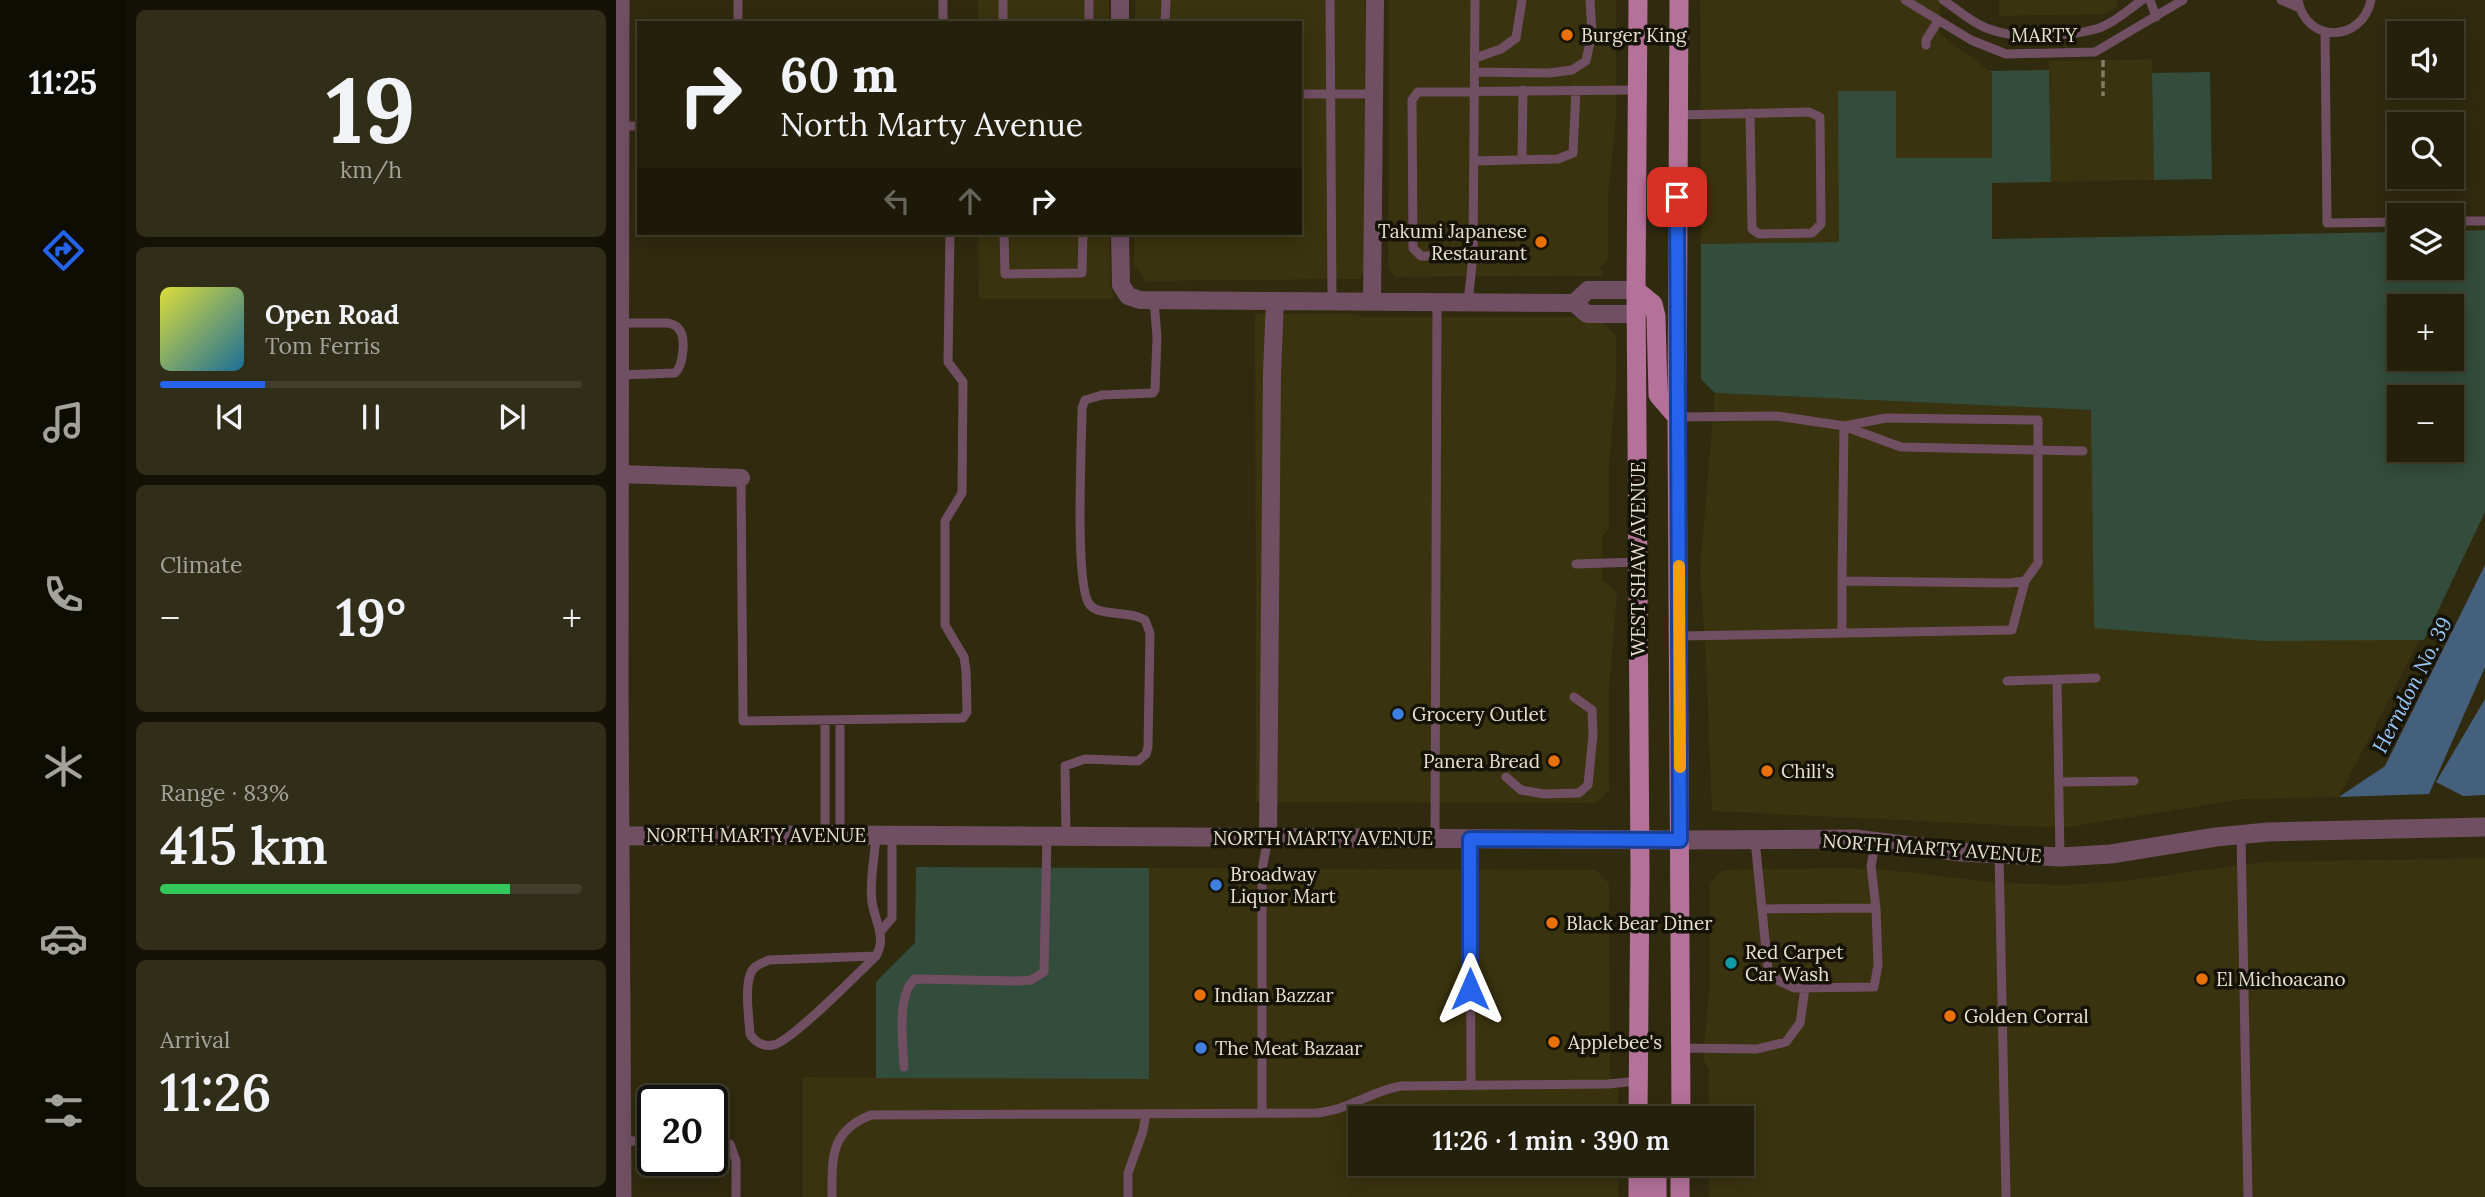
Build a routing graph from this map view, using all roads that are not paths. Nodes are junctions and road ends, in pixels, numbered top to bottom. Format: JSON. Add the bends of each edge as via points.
{"nodes":[{"id":1,"x":620,"y":0,"type":"edge"},
{"id":2,"x":738,"y":0,"type":"edge"},
{"id":3,"x":943,"y":0,"type":"edge"},
{"id":4,"x":1003,"y":0,"type":"edge"},
{"id":5,"x":1089,"y":0,"type":"edge"},
{"id":6,"x":1120,"y":0,"type":"edge"},
{"id":7,"x":1166,"y":0,"type":"edge"},
{"id":8,"x":1330,"y":0,"type":"edge"},
{"id":9,"x":1375,"y":0,"type":"edge"},
{"id":10,"x":1475,"y":0,"type":"edge"},
{"id":11,"x":1522,"y":0,"type":"edge"},
{"id":12,"x":1590,"y":0,"type":"edge"},
{"id":13,"x":1638,"y":0,"type":"edge"},
{"id":14,"x":1679,"y":0,"type":"edge"},
{"id":15,"x":1905,"y":0,"type":"edge"},
{"id":16,"x":1943,"y":0,"type":"edge"},
{"id":17,"x":2142,"y":0,"type":"edge"},
{"id":18,"x":2150,"y":0,"type":"edge"},
{"id":19,"x":2183,"y":0,"type":"edge"},
{"id":20,"x":2281,"y":0,"type":"edge"},
{"id":21,"x":2371,"y":0,"type":"edge"},
{"id":22,"x":2299,"y":4,"type":"edge"},
{"id":23,"x":2157,"y":17,"type":"junction"},
{"id":24,"x":738,"y":21,"type":"edge"},
{"id":25,"x":943,"y":21,"type":"edge"},
{"id":26,"x":1003,"y":21,"type":"edge"},
{"id":27,"x":1089,"y":21,"type":"edge"},
{"id":28,"x":1120,"y":21,"type":"edge"},
{"id":29,"x":1165,"y":21,"type":"edge"},
{"id":30,"x":1938,"y":21,"type":"junction"},
{"id":31,"x":2325,"y":32,"type":"junction"},
{"id":32,"x":1926,"y":45,"type":"dead end"},
{"id":33,"x":1475,"y":58,"type":"junction"},
{"id":34,"x":618,"y":70,"type":"edge"},
{"id":35,"x":1475,"y":72,"type":"junction"},
{"id":36,"x":1474,"y":90,"type":"junction"},
{"id":37,"x":1523,"y":90,"type":"junction"},
{"id":38,"x":1576,"y":90,"type":"junction"},
{"id":39,"x":1638,"y":90,"type":"junction"},
{"id":40,"x":1331,"y":93,"type":"junction"},
{"id":41,"x":1302,"y":94,"type":"edge"},
{"id":42,"x":1375,"y":94,"type":"junction"},
{"id":43,"x":1750,"y":113,"type":"junction"},
{"id":44,"x":1677,"y":115,"type":"junction"},
{"id":45,"x":629,"y":126,"type":"edge"},
{"id":46,"x":1474,"y":160,"type":"junction"},
{"id":47,"x":1522,"y":160,"type":"junction"},
{"id":48,"x":2485,"y":221,"type":"edge"},
{"id":49,"x":2387,"y":222,"type":"edge"},
{"id":50,"x":2464,"y":222,"type":"edge"},
{"id":51,"x":950,"y":235,"type":"edge"},
{"id":52,"x":1004,"y":235,"type":"edge"},
{"id":53,"x":1083,"y":235,"type":"edge"},
{"id":54,"x":1120,"y":235,"type":"edge"},
{"id":55,"x":1473,"y":256,"type":"junction"},
{"id":56,"x":1636,"y":290,"type":"junction"},
{"id":57,"x":1332,"y":300,"type":"junction"},
{"id":58,"x":1154,"y":301,"type":"junction"},
{"id":59,"x":1275,"y":301,"type":"junction"},
{"id":60,"x":1372,"y":301,"type":"junction"},
{"id":61,"x":1437,"y":302,"type":"junction"},
{"id":62,"x":1468,"y":302,"type":"junction"},
{"id":63,"x":1574,"y":303,"type":"junction"},
{"id":64,"x":1637,"y":314,"type":"junction"},
{"id":65,"x":618,"y":323,"type":"junction"},
{"id":66,"x":619,"y":375,"type":"junction"},
{"id":67,"x":1677,"y":417,"type":"junction"},
{"id":68,"x":1844,"y":426,"type":"junction"},
{"id":69,"x":2038,"y":450,"type":"junction"},
{"id":70,"x":2083,"y":451,"type":"dead end"},
{"id":71,"x":619,"y":474,"type":"junction"},
{"id":72,"x":741,"y":478,"type":"joint"},
{"id":73,"x":618,"y":542,"type":"edge"},
{"id":74,"x":1639,"y":562,"type":"junction"},
{"id":75,"x":1576,"y":564,"type":"dead end"},
{"id":76,"x":1842,"y":581,"type":"junction"},
{"id":77,"x":2025,"y":581,"type":"junction"},
{"id":78,"x":1842,"y":633,"type":"junction"},
{"id":79,"x":1680,"y":636,"type":"junction"},
{"id":80,"x":2096,"y":678,"type":"dead end"},
{"id":81,"x":2057,"y":679,"type":"junction"},
{"id":82,"x":2007,"y":681,"type":"dead end"},
{"id":83,"x":617,"y":687,"type":"edge"},
{"id":84,"x":1574,"y":697,"type":"dead end"},
{"id":85,"x":825,"y":720,"type":"junction"},
{"id":86,"x":839,"y":720,"type":"junction"},
{"id":87,"x":1506,"y":777,"type":"dead end"},
{"id":88,"x":2134,"y":780,"type":"dead end"},
{"id":89,"x":2059,"y":782,"type":"junction"},
{"id":90,"x":2485,"y":827,"type":"edge"},
{"id":91,"x":2241,"y":834,"type":"junction"},
{"id":92,"x":833,"y":835,"type":"junction"},
{"id":93,"x":884,"y":835,"type":"junction"},
{"id":94,"x":621,"y":836,"type":"junction"},
{"id":95,"x":1057,"y":836,"type":"junction"},
{"id":96,"x":1268,"y":838,"type":"junction"},
{"id":97,"x":1435,"y":839,"type":"junction"},
{"id":98,"x":1470,"y":839,"type":"junction"},
{"id":99,"x":1639,"y":839,"type":"junction"},
{"id":100,"x":1680,"y":840,"type":"junction"},
{"id":101,"x":1755,"y":840,"type":"junction"},
{"id":102,"x":1876,"y":841,"type":"junction"},
{"id":103,"x":1999,"y":854,"type":"junction"},
{"id":104,"x":2060,"y":856,"type":"junction"},
{"id":105,"x":1876,"y":908,"type":"junction"},
{"id":106,"x":1763,"y":909,"type":"junction"},
{"id":107,"x":881,"y":931,"type":"junction"},
{"id":108,"x":618,"y":955,"type":"edge"},
{"id":109,"x":876,"y":956,"type":"junction"},
{"id":110,"x":1805,"y":988,"type":"junction"},
{"id":111,"x":1680,"y":1048,"type":"junction"},
{"id":112,"x":904,"y":1068,"type":"dead end"},
{"id":113,"x":1638,"y":1081,"type":"junction"},
{"id":114,"x":1471,"y":1085,"type":"junction"},
{"id":115,"x":1638,"y":1106,"type":"edge"},
{"id":116,"x":1648,"y":1106,"type":"edge"},
{"id":117,"x":1681,"y":1106,"type":"edge"},
{"id":118,"x":1262,"y":1113,"type":"junction"},
{"id":119,"x":1146,"y":1114,"type":"junction"},
{"id":120,"x":621,"y":1141,"type":"junction"},
{"id":121,"x":637,"y":1141,"type":"edge"},
{"id":122,"x":728,"y":1144,"type":"edge"},
{"id":123,"x":1638,"y":1176,"type":"edge"},
{"id":124,"x":1657,"y":1176,"type":"edge"},
{"id":125,"x":1680,"y":1176,"type":"edge"},
{"id":126,"x":622,"y":1197,"type":"edge"},
{"id":127,"x":736,"y":1197,"type":"edge"},
{"id":128,"x":832,"y":1197,"type":"edge"},
{"id":129,"x":1128,"y":1197,"type":"edge"},
{"id":130,"x":1638,"y":1197,"type":"edge"},
{"id":131,"x":1657,"y":1197,"type":"edge"},
{"id":132,"x":1680,"y":1197,"type":"edge"},
{"id":133,"x":2006,"y":1197,"type":"edge"},
{"id":134,"x":2248,"y":1197,"type":"edge"}],
"edges":[{"from":1,"to":34,"type":"street"},
{"from":2,"to":24,"type":"lane"},
{"from":3,"to":25,"type":"lane"},
{"from":4,"to":26,"type":"lane"},
{"from":5,"to":27,"type":"lane"},
{"from":6,"to":28,"type":"street"},
{"from":7,"to":29,"type":"lane"},
{"from":8,"to":40,"type":"lane"},
{"from":9,"to":42,"type":"street"},
{"from":10,"to":33,"type":"lane"},
{"from":11,"to":33,"type":"lane","via":[[1516,38]]},
{"from":12,"to":35,"type":"lane","via":[[1592,33],[1586,61],[1572,70]]},
{"from":13,"to":39,"type":"main road","name":"WEST SHAW AVENUE"},
{"from":14,"to":44,"type":"main road","name":"WEST SHAW AVENUE"},
{"from":15,"to":30,"type":"lane","name":"MARTY"},
{"from":16,"to":17,"type":"lane","name":"MARTY","via":[[1989,29],[2030,36],[2098,28]]},
{"from":18,"to":23,"type":"lane"},
{"from":19,"to":23,"type":"lane","name":"MARTY"},
{"from":20,"to":22,"type":"lane"},
{"from":21,"to":31,"type":"lane","via":[[2359,24],[2337,33]]},
{"from":22,"to":31,"type":"lane","via":[[2305,18]]},
{"from":23,"to":30,"type":"lane","name":"MARTY","via":[[2095,52],[2006,54]]},
{"from":30,"to":32,"type":"lane"},
{"from":31,"to":49,"type":"lane","via":[[2327,223]]},
{"from":33,"to":35,"type":"lane"},
{"from":34,"to":45,"type":"street"},
{"from":35,"to":36,"type":"lane"},
{"from":36,"to":37,"type":"lane"},
{"from":36,"to":46,"type":"lane"},
{"from":36,"to":55,"type":"lane","via":[[1418,92],[1412,100],[1413,248],[1421,256]]},
{"from":37,"to":38,"type":"lane"},
{"from":37,"to":47,"type":"lane"},
{"from":38,"to":39,"type":"lane"},
{"from":38,"to":47,"type":"lane","via":[[1573,153],[1558,159]]},
{"from":39,"to":56,"type":"main road","name":"WEST SHAW AVENUE"},
{"from":40,"to":41,"type":"lane"},
{"from":40,"to":42,"type":"lane"},
{"from":40,"to":57,"type":"lane"},
{"from":42,"to":60,"type":"street"},
{"from":43,"to":43,"type":"lane","via":[[1809,112],[1820,117],[1821,224],[1812,233],[1759,233],[1752,229]]},
{"from":43,"to":44,"type":"lane"},
{"from":44,"to":67,"type":"main road","name":"WEST SHAW AVENUE"},
{"from":45,"to":65,"type":"street"},
{"from":46,"to":47,"type":"lane"},
{"from":46,"to":55,"type":"lane"},
{"from":48,"to":50,"type":"lane"},
{"from":51,"to":86,"type":"lane","via":[[948,362],[963,382],[962,493],[944,521],[945,625],[964,657],[967,712],[959,719]]},
{"from":52,"to":53,"type":"lane","via":[[1005,274],[1082,273]]},
{"from":54,"to":58,"type":"street","via":[[1121,285],[1128,296]]},
{"from":55,"to":62,"type":"lane"},
{"from":56,"to":63,"type":"street","via":[[1588,290]]},
{"from":56,"to":64,"type":"main road","name":"WEST SHAW AVENUE"},
{"from":56,"to":67,"type":"main road","via":[[1653,304],[1658,395]]},
{"from":57,"to":59,"type":"street"},
{"from":57,"to":60,"type":"street"},
{"from":58,"to":59,"type":"street"},
{"from":58,"to":95,"type":"lane","via":[[1153,393],[1102,395],[1085,400],[1082,408],[1084,593],[1096,610],[1145,620],[1150,633],[1148,747],[1138,761],[1085,759],[1065,766]]},
{"from":59,"to":96,"type":"street"},
{"from":60,"to":61,"type":"street"},
{"from":61,"to":62,"type":"street"},
{"from":61,"to":97,"type":"lane"},
{"from":62,"to":63,"type":"street"},
{"from":63,"to":64,"type":"street","via":[[1587,314]]},
{"from":64,"to":74,"type":"main road","name":"WEST SHAW AVENUE"},
{"from":65,"to":66,"type":"street"},
{"from":65,"to":66,"type":"lane","via":[[668,323],[682,334],[680,369],[675,373]]},
{"from":66,"to":71,"type":"street"},
{"from":67,"to":68,"type":"lane","via":[[1777,416]]},
{"from":67,"to":79,"type":"main road","name":"WEST SHAW AVENUE"},
{"from":68,"to":69,"type":"lane","via":[[1901,447]]},
{"from":68,"to":69,"type":"lane","via":[[1886,418],[2038,420]]},
{"from":68,"to":76,"type":"lane"},
{"from":69,"to":70,"type":"lane"},
{"from":69,"to":77,"type":"lane","via":[[2038,563]]},
{"from":71,"to":72,"type":"street"},
{"from":71,"to":73,"type":"street"},
{"from":72,"to":85,"type":"lane","via":[[743,721]]},
{"from":73,"to":83,"type":"street"},
{"from":74,"to":75,"type":"lane"},
{"from":74,"to":99,"type":"main road","name":"WEST SHAW AVENUE"},
{"from":76,"to":77,"type":"lane"},
{"from":76,"to":78,"type":"lane"},
{"from":77,"to":78,"type":"lane","via":[[2012,630]]},
{"from":78,"to":79,"type":"lane"},
{"from":79,"to":100,"type":"main road","name":"WEST SHAW AVENUE"},
{"from":80,"to":81,"type":"lane"},
{"from":81,"to":82,"type":"lane"},
{"from":81,"to":89,"type":"lane"},
{"from":83,"to":94,"type":"street"},
{"from":84,"to":87,"type":"lane","via":[[1592,710],[1588,785],[1579,793],[1544,794],[1521,790]]},
{"from":85,"to":86,"type":"lane"},
{"from":85,"to":92,"type":"lane"},
{"from":86,"to":92,"type":"lane"},
{"from":88,"to":89,"type":"lane"},
{"from":89,"to":104,"type":"lane"},
{"from":90,"to":91,"type":"street","name":"NORTH MARTY AVENUE"},
{"from":91,"to":104,"type":"street","name":"NORTH MARTY AVENUE","via":[[2111,854]]},
{"from":91,"to":134,"type":"lane"},
{"from":92,"to":93,"type":"street","name":"NORTH MARTY AVENUE"},
{"from":92,"to":94,"type":"street","name":"NORTH MARTY AVENUE"},
{"from":93,"to":95,"type":"street","name":"NORTH MARTY AVENUE"},
{"from":93,"to":107,"type":"lane","via":[[872,901]]},
{"from":93,"to":107,"type":"lane","via":[[892,918]]},
{"from":94,"to":108,"type":"street"},
{"from":95,"to":96,"type":"street","name":"NORTH MARTY AVENUE"},
{"from":95,"to":112,"type":"lane","via":[[1044,972],[1017,981],[915,979],[903,1001]]},
{"from":96,"to":97,"type":"street","name":"NORTH MARTY AVENUE"},
{"from":96,"to":118,"type":"lane","via":[[1262,870]]},
{"from":97,"to":98,"type":"street","name":"NORTH MARTY AVENUE"},
{"from":98,"to":99,"type":"street","name":"NORTH MARTY AVENUE"},
{"from":98,"to":114,"type":"lane"},
{"from":99,"to":100,"type":"street","name":"NORTH MARTY AVENUE"},
{"from":99,"to":113,"type":"main road","name":"WEST SHAW AVENUE"},
{"from":100,"to":101,"type":"street","name":"NORTH MARTY AVENUE"},
{"from":100,"to":111,"type":"main road","name":"WEST SHAW AVENUE"},
{"from":101,"to":102,"type":"street","name":"NORTH MARTY AVENUE"},
{"from":101,"to":106,"type":"lane"},
{"from":102,"to":103,"type":"street","name":"NORTH MARTY AVENUE"},
{"from":102,"to":105,"type":"lane","via":[[1871,866]]},
{"from":103,"to":104,"type":"street","name":"NORTH MARTY AVENUE"},
{"from":103,"to":133,"type":"lane"},
{"from":105,"to":106,"type":"lane"},
{"from":105,"to":110,"type":"lane","via":[[1874,987]]},
{"from":106,"to":110,"type":"lane","via":[[1768,970],[1779,981]]},
{"from":107,"to":109,"type":"lane"},
{"from":108,"to":120,"type":"street"},
{"from":109,"to":109,"type":"lane","via":[[803,1026],[775,1045],[764,1045],[750,1034],[748,979],[758,965],[769,960]]},
{"from":110,"to":111,"type":"lane","via":[[1800,1023],[1786,1042],[1757,1049]]},
{"from":111,"to":117,"type":"main road","name":"WEST SHAW AVENUE"},
{"from":113,"to":114,"type":"lane"},
{"from":113,"to":115,"type":"main road","name":"WEST SHAW AVENUE"},
{"from":113,"to":116,"type":"main road"},
{"from":114,"to":118,"type":"lane","via":[[1401,1086],[1332,1111]]},
{"from":118,"to":119,"type":"lane"},
{"from":119,"to":128,"type":"lane","via":[[871,1115],[841,1133]]},
{"from":119,"to":129,"type":"lane","via":[[1128,1173]]},
{"from":120,"to":121,"type":"lane"},
{"from":120,"to":126,"type":"street"},
{"from":122,"to":127,"type":"lane","via":[[736,1161]]},
{"from":123,"to":130,"type":"main road"},
{"from":124,"to":131,"type":"main road"},
{"from":125,"to":132,"type":"main road"}]}
